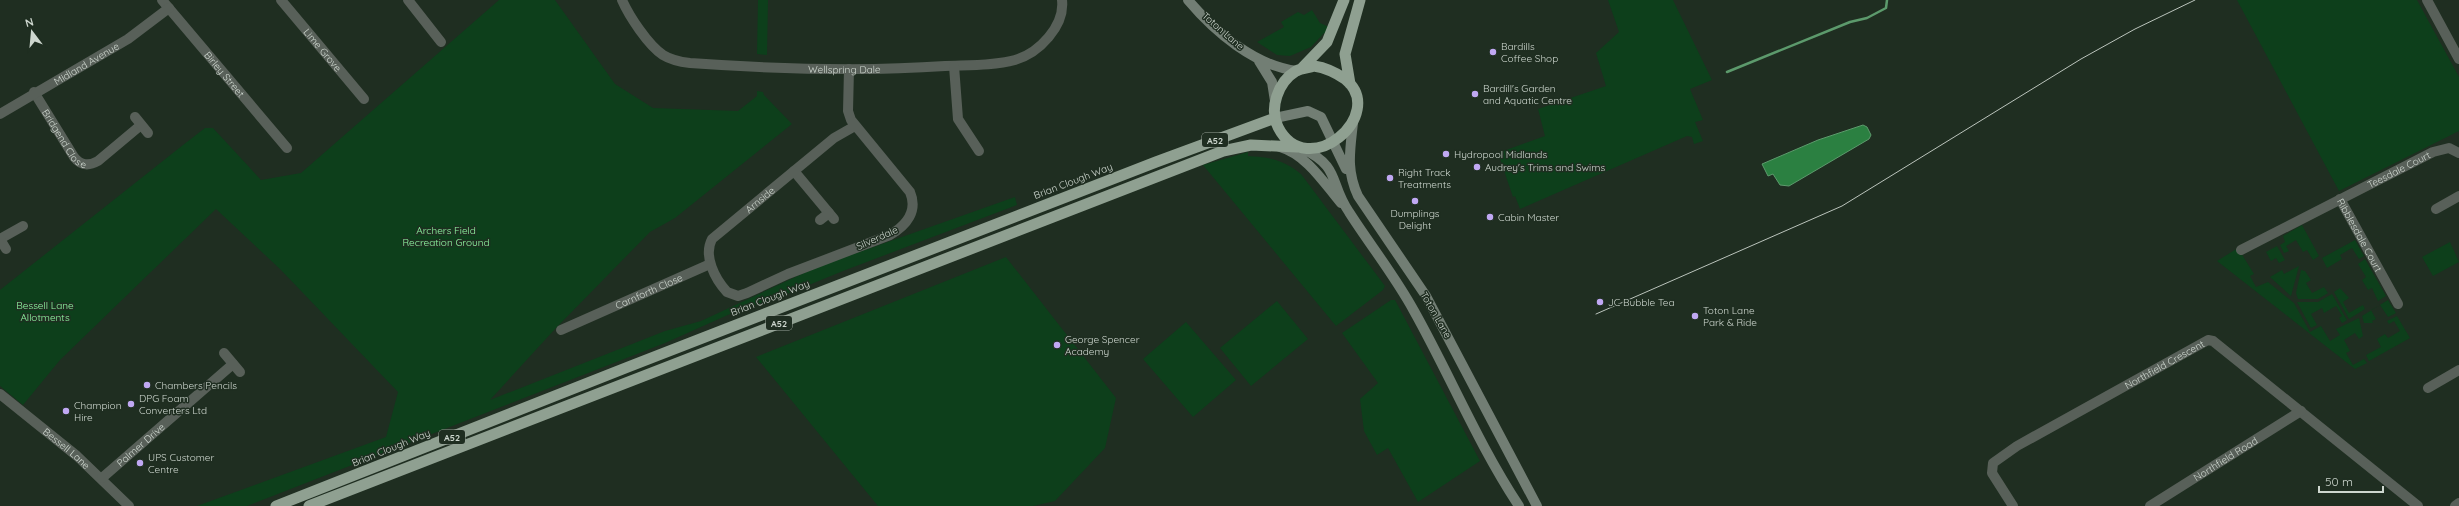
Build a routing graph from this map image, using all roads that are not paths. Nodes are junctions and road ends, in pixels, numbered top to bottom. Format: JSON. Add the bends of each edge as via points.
{"nodes":[{"id":1,"x":162,"y":0,"type":"edge"},
{"id":2,"x":281,"y":0,"type":"edge"},
{"id":3,"x":408,"y":0,"type":"edge"},
{"id":4,"x":622,"y":0,"type":"edge"},
{"id":5,"x":1062,"y":0,"type":"edge"},
{"id":6,"x":1188,"y":0,"type":"edge"},
{"id":7,"x":1344,"y":0,"type":"edge"},
{"id":8,"x":1360,"y":0,"type":"edge"},
{"id":9,"x":2427,"y":0,"type":"edge"},
{"id":10,"x":169,"y":8,"type":"junction"},
{"id":11,"x":441,"y":42,"type":"dead end"},
{"id":12,"x":2459,"y":59,"type":"edge"},
{"id":13,"x":1259,"y":61,"type":"junction"},
{"id":14,"x":954,"y":66,"type":"junction"},
{"id":15,"x":849,"y":69,"type":"junction"},
{"id":16,"x":1299,"y":70,"type":"junction"},
{"id":17,"x":1350,"y":84,"type":"junction"},
{"id":18,"x":34,"y":92,"type":"junction"},
{"id":19,"x":364,"y":99,"type":"dead end"},
{"id":20,"x":1275,"y":101,"type":"junction"},
{"id":21,"x":0,"y":114,"type":"edge"},
{"id":22,"x":1275,"y":118,"type":"junction"},
{"id":23,"x":1353,"y":123,"type":"junction"},
{"id":24,"x":855,"y":126,"type":"junction"},
{"id":25,"x":148,"y":133,"type":"dead end"},
{"id":26,"x":1335,"y":142,"type":"junction"},
{"id":27,"x":1276,"y":146,"type":"junction"},
{"id":28,"x":287,"y":148,"type":"dead end"},
{"id":29,"x":1300,"y":148,"type":"junction"},
{"id":30,"x":979,"y":151,"type":"dead end"},
{"id":31,"x":2459,"y":153,"type":"edge"},
{"id":32,"x":794,"y":171,"type":"junction"},
{"id":33,"x":1350,"y":178,"type":"junction"},
{"id":34,"x":2459,"y":196,"type":"edge"},
{"id":35,"x":2340,"y":199,"type":"junction"},
{"id":36,"x":2436,"y":209,"type":"dead end"},
{"id":37,"x":1348,"y":211,"type":"junction"},
{"id":38,"x":820,"y":220,"type":"dead end"},
{"id":39,"x":23,"y":226,"type":"dead end"},
{"id":40,"x":0,"y":239,"type":"edge"},
{"id":41,"x":6,"y":249,"type":"dead end"},
{"id":42,"x":2241,"y":250,"type":"dead end"},
{"id":43,"x":710,"y":264,"type":"junction"},
{"id":44,"x":727,"y":292,"type":"joint"},
{"id":45,"x":2398,"y":304,"type":"dead end"},
{"id":46,"x":561,"y":330,"type":"dead end"},
{"id":47,"x":224,"y":353,"type":"dead end"},
{"id":48,"x":233,"y":364,"type":"junction"},
{"id":49,"x":2459,"y":370,"type":"edge"},
{"id":50,"x":240,"y":372,"type":"dead end"},
{"id":51,"x":2428,"y":388,"type":"dead end"},
{"id":52,"x":0,"y":394,"type":"edge"},
{"id":53,"x":2301,"y":411,"type":"junction"},
{"id":54,"x":102,"y":478,"type":"junction"},
{"id":55,"x":2459,"y":504,"type":"edge"},
{"id":56,"x":129,"y":506,"type":"edge"},
{"id":57,"x":276,"y":506,"type":"edge"},
{"id":58,"x":309,"y":506,"type":"edge"},
{"id":59,"x":1519,"y":506,"type":"edge"},
{"id":60,"x":1537,"y":506,"type":"edge"},
{"id":61,"x":2013,"y":506,"type":"edge"},
{"id":62,"x":2150,"y":506,"type":"edge"},
{"id":63,"x":2418,"y":506,"type":"edge"},
{"id":64,"x":2455,"y":506,"type":"edge"}],
"edges":[{"from":1,"to":10,"type":"street","name":"Birley Street"},
{"from":2,"to":19,"type":"street","name":"Lime Grove"},
{"from":3,"to":11,"type":"street"},
{"from":4,"to":15,"type":"street","name":"Wellspring Dale","via":[[630,15],[657,50],[680,62],[752,67]]},
{"from":5,"to":14,"type":"street","name":"Wellspring Dale","via":[[1058,24],[1031,52],[1006,62]]},
{"from":6,"to":13,"type":"main road","name":"Toton Lane","via":[[1228,38]]},
{"from":7,"to":16,"type":"highway","via":[[1327,42]]},
{"from":8,"to":17,"type":"highway","via":[[1345,54]]},
{"from":9,"to":12,"type":"street"},
{"from":10,"to":18,"type":"street","name":"Midland Avenue","via":[[128,39]]},
{"from":10,"to":28,"type":"street","name":"Birley Street"},
{"from":13,"to":16,"type":"main road","name":"Toton Lane","via":[[1281,69]]},
{"from":13,"to":20,"type":"main road","name":"Toton Lane","via":[[1272,82]]},
{"from":14,"to":15,"type":"street","name":"Wellspring Dale"},
{"from":14,"to":30,"type":"street","via":[[958,119]]},
{"from":15,"to":24,"type":"street","name":"Silverdale","via":[[848,114]]},
{"from":16,"to":17,"type":"highway","via":[[1324,67]]},
{"from":16,"to":20,"type":"highway","via":[[1286,81]]},
{"from":17,"to":23,"type":"highway","via":[[1356,98]]},
{"from":18,"to":21,"type":"street","name":"Midland Avenue"},
{"from":18,"to":25,"type":"street","name":"Bridgend Close","via":[[74,157],[83,164],[98,161],[138,121]]},
{"from":20,"to":22,"type":"highway"},
{"from":22,"to":26,"type":"main road","via":[[1302,112],[1315,113],[1325,122]]},
{"from":22,"to":29,"type":"highway","via":[[1283,135]]},
{"from":22,"to":57,"type":"highway","name":"Brian Clough Way","number":"A52","via":[[643,361]]},
{"from":23,"to":26,"type":"highway"},
{"from":23,"to":33,"type":"main road","name":"Toton Lane","via":[[1348,158]]},
{"from":24,"to":32,"type":"street","name":"Arnside","via":[[834,138]]},
{"from":24,"to":44,"type":"street","name":"Silverdale","via":[[910,192],[913,209],[905,225],[890,235],[788,274],[747,293],[738,296]]},
{"from":26,"to":29,"type":"highway","via":[[1324,146]]},
{"from":26,"to":33,"type":"main road"},
{"from":27,"to":29,"type":"highway","number":"A52"},
{"from":27,"to":37,"type":"main road","via":[[1289,150],[1306,163]]},
{"from":27,"to":58,"type":"highway","number":"A52","via":[[1238,146],[1223,151]]},
{"from":29,"to":37,"type":"main road","name":"Toton Lane","via":[[1319,156],[1330,168]]},
{"from":31,"to":35,"type":"street","name":"Teesdale Court","via":[[2450,148],[2438,150]]},
{"from":32,"to":38,"type":"street","via":[[832,216]]},
{"from":32,"to":43,"type":"street","name":"Arnside","via":[[715,235],[709,245]]},
{"from":33,"to":60,"type":"main road","name":"Toton Lane","via":[[1358,196],[1426,296]]},
{"from":34,"to":36,"type":"street"},
{"from":35,"to":42,"type":"street","name":"Ribblesdale Court"},
{"from":35,"to":45,"type":"street","name":"Ribblesdale Court"},
{"from":37,"to":59,"type":"main road","name":"Toton Lane","via":[[1414,310],[1491,459]]},
{"from":39,"to":40,"type":"street"},
{"from":40,"to":41,"type":"street"},
{"from":43,"to":44,"type":"street","name":"Arnside"},
{"from":43,"to":46,"type":"street","name":"Carnforth Close","via":[[585,313]]},
{"from":47,"to":48,"type":"street"},
{"from":48,"to":50,"type":"street"},
{"from":48,"to":54,"type":"street","name":"Palmer Drive"},
{"from":49,"to":51,"type":"street"},
{"from":52,"to":54,"type":"street","name":"Bessell Lane"},
{"from":53,"to":61,"type":"street","name":"Northfield Crescent","via":[[2213,341],[2201,342],[2017,446],[1993,463],[1992,473]]},
{"from":53,"to":62,"type":"street","name":"Northfield Road"},
{"from":53,"to":63,"type":"street","name":"Northfield Crescent"},
{"from":54,"to":56,"type":"street","name":"Bessell Lane"},
{"from":55,"to":64,"type":"street"}]}
